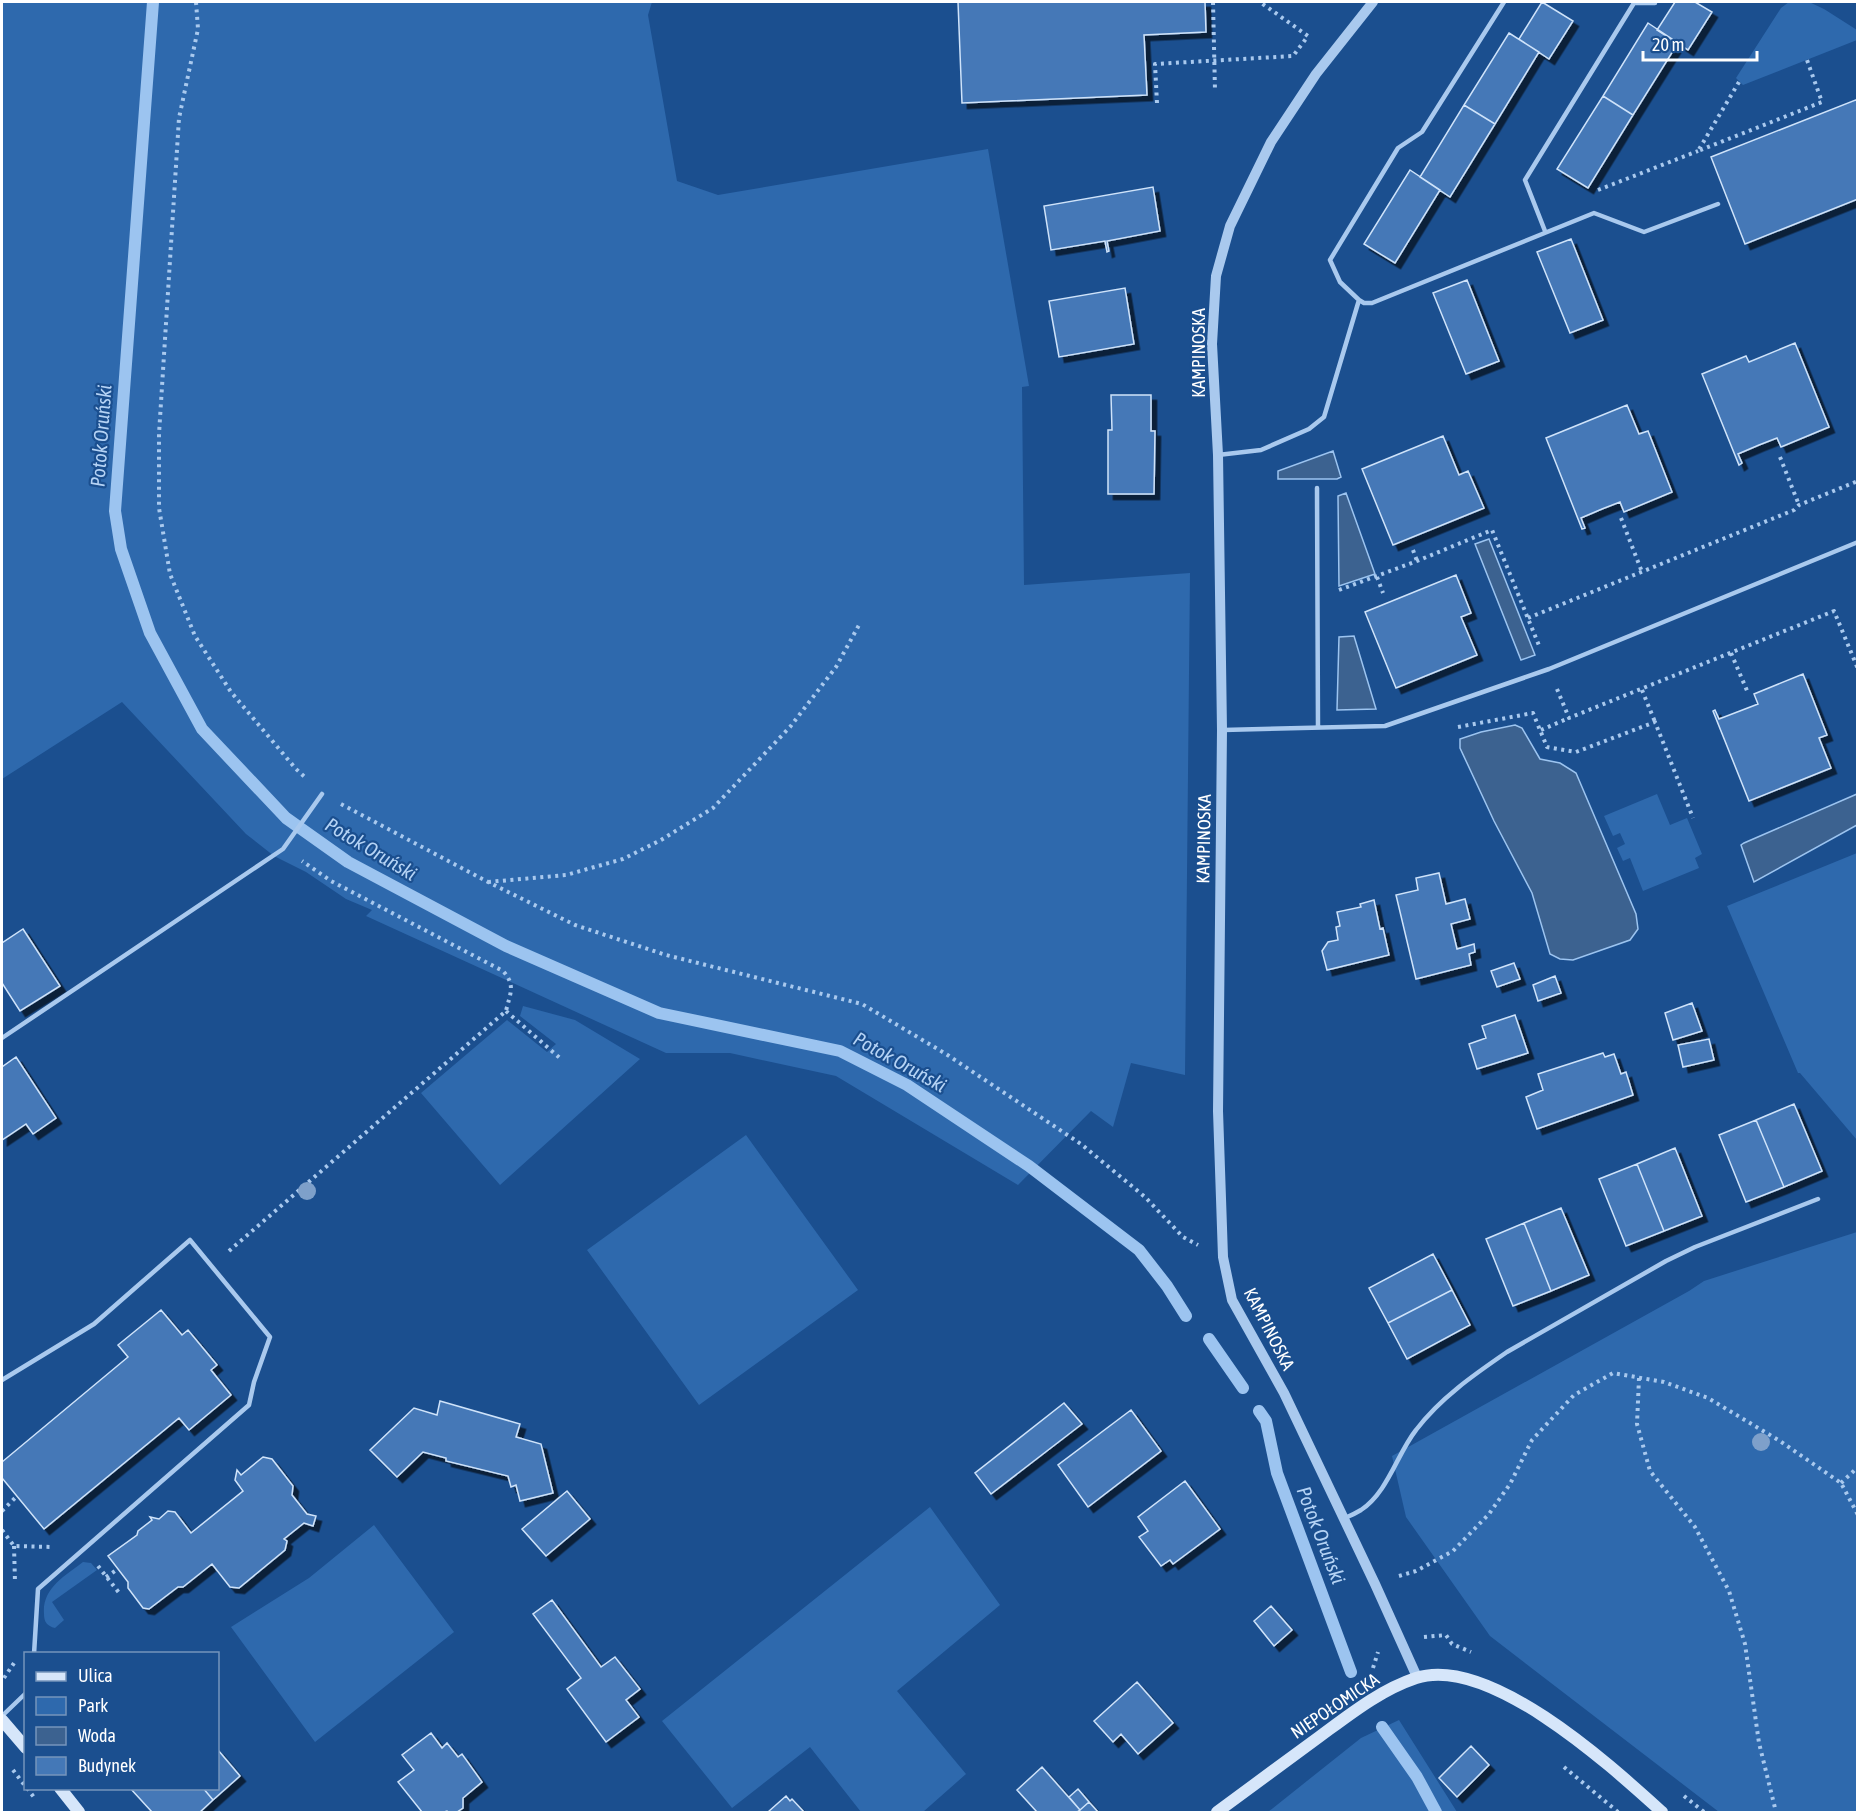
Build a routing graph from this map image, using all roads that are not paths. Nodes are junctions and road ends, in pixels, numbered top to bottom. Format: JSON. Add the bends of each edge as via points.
{"nodes":[{"id":1,"x":1373,"y":2,"type":"edge"},
{"id":2,"x":1504,"y":2,"type":"edge"},
{"id":3,"x":1654,"y":3,"type":"dead end"},
{"id":4,"x":1718,"y":204,"type":"dead end"},
{"id":5,"x":1545,"y":231,"type":"junction"},
{"id":6,"x":1359,"y":300,"type":"junction"},
{"id":7,"x":1218,"y":455,"type":"junction"},
{"id":8,"x":1317,"y":488,"type":"dead end"},
{"id":9,"x":1857,"y":542,"type":"edge"},
{"id":10,"x":1318,"y":727,"type":"junction"},
{"id":11,"x":1222,"y":730,"type":"junction"},
{"id":12,"x":322,"y":794,"type":"road end"},
{"id":13,"x":2,"y":1038,"type":"edge"},
{"id":14,"x":1818,"y":1199,"type":"dead end"},
{"id":15,"x":2,"y":1380,"type":"edge"},
{"id":16,"x":1345,"y":1518,"type":"junction"},
{"id":17,"x":34,"y":1652,"type":"edge"},
{"id":18,"x":1417,"y":1677,"type":"junction"},
{"id":19,"x":24,"y":1695,"type":"edge"},
{"id":20,"x":2,"y":1718,"type":"edge"},
{"id":21,"x":24,"y":1746,"type":"edge"},
{"id":22,"x":62,"y":1790,"type":"edge"},
{"id":23,"x":80,"y":1812,"type":"edge"},
{"id":24,"x":1217,"y":1812,"type":"edge"},
{"id":25,"x":1662,"y":1812,"type":"edge"}],
"edges":[{"from":1,"to":7,"type":"street","name":"KAMPINOSKA","via":[[1270,142],[1230,226],[1216,276],[1212,344]]},
{"from":2,"to":6,"type":"lane","via":[[1422,132],[1398,148],[1330,260],[1340,282]]},
{"from":3,"to":5,"type":"lane","via":[[1634,3],[1525,180]]},
{"from":4,"to":5,"type":"lane","via":[[1644,232],[1594,213]]},
{"from":5,"to":6,"type":"lane","via":[[1372,303]]},
{"from":6,"to":7,"type":"lane","via":[[1324,417],[1310,429],[1261,450]]},
{"from":7,"to":11,"type":"street","name":"KAMPINOSKA"},
{"from":8,"to":10,"type":"lane"},
{"from":9,"to":10,"type":"lane","via":[[1549,669],[1384,726]]},
{"from":10,"to":11,"type":"lane"},
{"from":11,"to":16,"type":"street","name":"KAMPINOSKA","via":[[1218,1111],[1223,1257],[1232,1300],[1284,1393]]},
{"from":12,"to":13,"type":"lane","via":[[285,846]]},
{"from":14,"to":16,"type":"lane","via":[[1695,1246],[1507,1352],[1430,1414],[1415,1430],[1372,1500]]},
{"from":15,"to":17,"type":"lane","via":[[94,1324],[190,1240],[270,1337],[249,1405],[38,1589]]},
{"from":16,"to":18,"type":"street","name":"KAMPINOSKA"},
{"from":18,"to":24,"type":"main road","name":"NIEPOŁOMICKA","via":[[1353,1712]]},
{"from":18,"to":25,"type":"main road","name":"NIEPOŁOMICKA","via":[[1453,1675],[1503,1692],[1552,1721]]},
{"from":19,"to":20,"type":"lane"},
{"from":20,"to":21,"type":"main road"},
{"from":22,"to":23,"type":"main road"}]}
